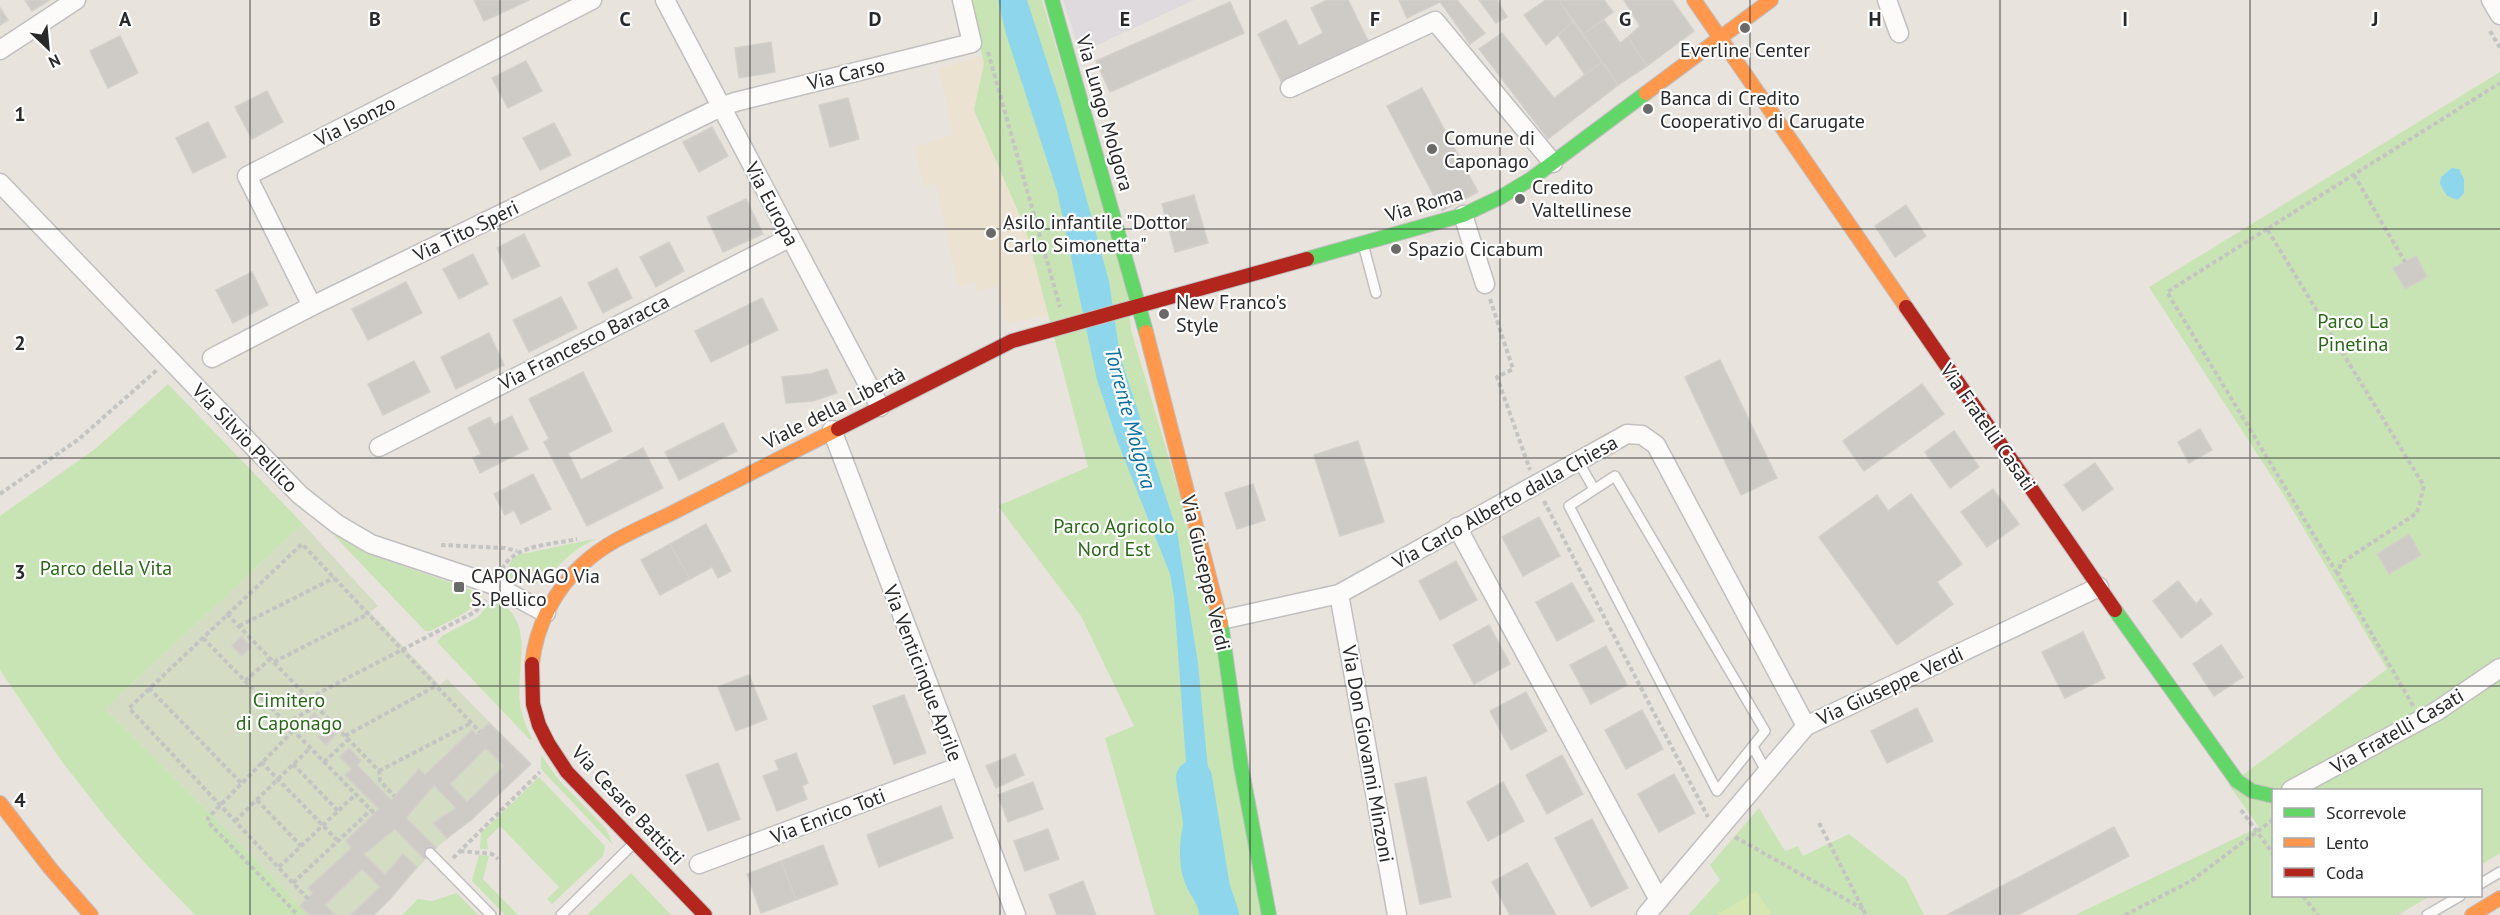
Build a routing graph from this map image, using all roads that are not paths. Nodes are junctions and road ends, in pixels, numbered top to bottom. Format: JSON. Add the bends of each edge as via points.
{"nodes":[{"id":1,"x":76,"y":0,"type":"edge"},
{"id":2,"x":592,"y":0,"type":"edge"},
{"id":3,"x":665,"y":0,"type":"edge"},
{"id":4,"x":962,"y":0,"type":"edge"},
{"id":5,"x":1052,"y":0,"type":"edge"},
{"id":6,"x":1694,"y":0,"type":"edge"},
{"id":7,"x":1771,"y":0,"type":"edge"},
{"id":8,"x":1887,"y":0,"type":"edge"},
{"id":9,"x":2491,"y":0,"type":"edge"},
{"id":10,"x":2500,"y":15,"type":"edge"},
{"id":11,"x":1899,"y":33,"type":"dead end"},
{"id":12,"x":1718,"y":38,"type":"junction"},
{"id":13,"x":0,"y":50,"type":"edge"},
{"id":14,"x":1290,"y":88,"type":"dead end"},
{"id":15,"x":721,"y":107,"type":"junction"},
{"id":16,"x":1553,"y":163,"type":"junction"},
{"id":17,"x":0,"y":183,"type":"edge"},
{"id":18,"x":1463,"y":215,"type":"junction"},
{"id":19,"x":789,"y":238,"type":"junction"},
{"id":20,"x":1362,"y":241,"type":"junction"},
{"id":21,"x":1485,"y":284,"type":"road end"},
{"id":22,"x":1376,"y":293,"type":"dead end"},
{"id":23,"x":312,"y":306,"type":"junction"},
{"id":24,"x":1138,"y":306,"type":"junction"},
{"id":25,"x":1120,"y":311,"type":"joint"},
{"id":26,"x":212,"y":358,"type":"dead end"},
{"id":27,"x":880,"y":407,"type":"junction"},
{"id":28,"x":832,"y":430,"type":"junction"},
{"id":29,"x":379,"y":447,"type":"dead end"},
{"id":30,"x":1578,"y":461,"type":"junction"},
{"id":31,"x":1594,"y":489,"type":"junction"},
{"id":32,"x":1457,"y":527,"type":"junction"},
{"id":33,"x":626,"y":536,"type":"joint"},
{"id":34,"x":2099,"y":587,"type":"junction"},
{"id":35,"x":1339,"y":594,"type":"junction"},
{"id":36,"x":546,"y":613,"type":"junction"},
{"id":37,"x":1221,"y":620,"type":"junction"},
{"id":38,"x":2500,"y":668,"type":"edge"},
{"id":39,"x":1806,"y":726,"type":"junction"},
{"id":40,"x":1753,"y":747,"type":"junction"},
{"id":41,"x":958,"y":767,"type":"junction"},
{"id":42,"x":1767,"y":773,"type":"junction"},
{"id":43,"x":2293,"y":789,"type":"edge"},
{"id":44,"x":2272,"y":796,"type":"edge"},
{"id":45,"x":0,"y":803,"type":"edge"},
{"id":46,"x":635,"y":842,"type":"junction"},
{"id":47,"x":430,"y":853,"type":"dead end"},
{"id":48,"x":699,"y":864,"type":"dead end"},
{"id":49,"x":2500,"y":872,"type":"edge"},
{"id":50,"x":2483,"y":882,"type":"edge"},
{"id":51,"x":2458,"y":897,"type":"edge"},
{"id":52,"x":2499,"y":899,"type":"edge"},
{"id":53,"x":1659,"y":900,"type":"junction"},
{"id":54,"x":91,"y":915,"type":"edge"},
{"id":55,"x":491,"y":915,"type":"edge"},
{"id":56,"x":561,"y":915,"type":"edge"},
{"id":57,"x":705,"y":915,"type":"edge"},
{"id":58,"x":1016,"y":915,"type":"edge"},
{"id":59,"x":1269,"y":915,"type":"edge"},
{"id":60,"x":1397,"y":915,"type":"edge"},
{"id":61,"x":1646,"y":915,"type":"edge"},
{"id":62,"x":2427,"y":915,"type":"edge"},
{"id":63,"x":2472,"y":915,"type":"edge"}],
"edges":[{"from":1,"to":13,"type":"street"},
{"from":2,"to":23,"type":"street","name":"Via Isonzo","via":[[247,176]]},
{"from":3,"to":15,"type":"street","name":"Via Europa"},
{"from":4,"to":15,"type":"street","name":"Via Carso","via":[[972,43]]},
{"from":5,"to":24,"type":"street","name":"Via Lungo Molgora"},
{"from":6,"to":12,"type":"street","name":"Via Fratelli Casati"},
{"from":7,"to":12,"type":"street","name":"Via Roma"},
{"from":8,"to":11,"type":"street"},
{"from":9,"to":10,"type":"street"},
{"from":12,"to":16,"type":"street","name":"Via Roma"},
{"from":12,"to":34,"type":"street","name":"Via Fratelli Casati"},
{"from":14,"to":16,"type":"street","via":[[1435,21]]},
{"from":15,"to":19,"type":"street","name":"Via Europa"},
{"from":15,"to":23,"type":"street","name":"Via Tito Speri"},
{"from":16,"to":18,"type":"street","name":"Via Roma","via":[[1501,197]]},
{"from":17,"to":36,"type":"street","name":"Via Silvio Pellico","via":[[300,495],[325,516],[381,548],[494,585]]},
{"from":18,"to":20,"type":"street","name":"Via Roma"},
{"from":18,"to":21,"type":"street"},
{"from":19,"to":27,"type":"street","name":"Via Europa"},
{"from":19,"to":29,"type":"street","name":"Via Francesco Baracca"},
{"from":20,"to":22,"type":"lane"},
{"from":20,"to":24,"type":"street","name":"Via Roma"},
{"from":23,"to":26,"type":"street","name":"Via Tito Speri"},
{"from":24,"to":25,"type":"street","name":"Via Roma"},
{"from":24,"to":37,"type":"street","name":"Via Giuseppe Verdi"},
{"from":25,"to":27,"type":"street","name":"Viale della Libertà","via":[[1012,341]]},
{"from":27,"to":28,"type":"street","name":"Viale della Libertà"},
{"from":28,"to":33,"type":"street","name":"Viale della Libertà"},
{"from":28,"to":41,"type":"street","name":"Via Venticinque Aprile"},
{"from":30,"to":31,"type":"lane"},
{"from":30,"to":32,"type":"street","name":"Via Carlo Alberto dalla Chiesa"},
{"from":30,"to":39,"type":"street","name":"Via Carlo Alberto dalla Chiesa","via":[[1627,434],[1642,435],[1656,445]]},
{"from":31,"to":40,"type":"lane","via":[[1615,476],[1765,731]]},
{"from":31,"to":40,"type":"lane","via":[[1569,506],[1717,791]]},
{"from":32,"to":35,"type":"street","name":"Via Carlo Alberto dalla Chiesa"},
{"from":32,"to":53,"type":"street"},
{"from":33,"to":36,"type":"street","name":"Via Cesare Battisti","via":[[580,566]]},
{"from":34,"to":39,"type":"street","name":"Via Giuseppe Verdi"},
{"from":34,"to":44,"type":"street","name":"Via Fratelli Casati","via":[[2237,780],[2252,791]]},
{"from":35,"to":37,"type":"street","name":"Via Carlo Alberto dalla Chiesa"},
{"from":35,"to":60,"type":"street","name":"Via Don Giovanni Minzoni"},
{"from":36,"to":46,"type":"street","name":"Via Cesare Battisti","via":[[531,670],[532,700],[539,726],[567,772]]},
{"from":37,"to":59,"type":"street","name":"Via Giuseppe Verdi","via":[[1241,766]]},
{"from":38,"to":43,"type":"street","name":"Via Fratelli Casati","via":[[2420,720]]},
{"from":39,"to":42,"type":"street","name":"Via Giuseppe Verdi"},
{"from":40,"to":42,"type":"lane"},
{"from":41,"to":48,"type":"street","name":"Via Enrico Toti"},
{"from":41,"to":58,"type":"street","name":"Via Venticinque Aprile"},
{"from":42,"to":53,"type":"street","name":"Via Giuseppe Verdi"},
{"from":45,"to":54,"type":"street"},
{"from":46,"to":56,"type":"lane"},
{"from":46,"to":57,"type":"street","name":"Via Cesare Battisti"},
{"from":47,"to":55,"type":"lane"},
{"from":49,"to":50,"type":"lane"},
{"from":50,"to":52,"type":"lane"},
{"from":51,"to":62,"type":"lane"},
{"from":52,"to":63,"type":"street"},
{"from":53,"to":61,"type":"street","name":"Via Giuseppe Verdi"}]}
